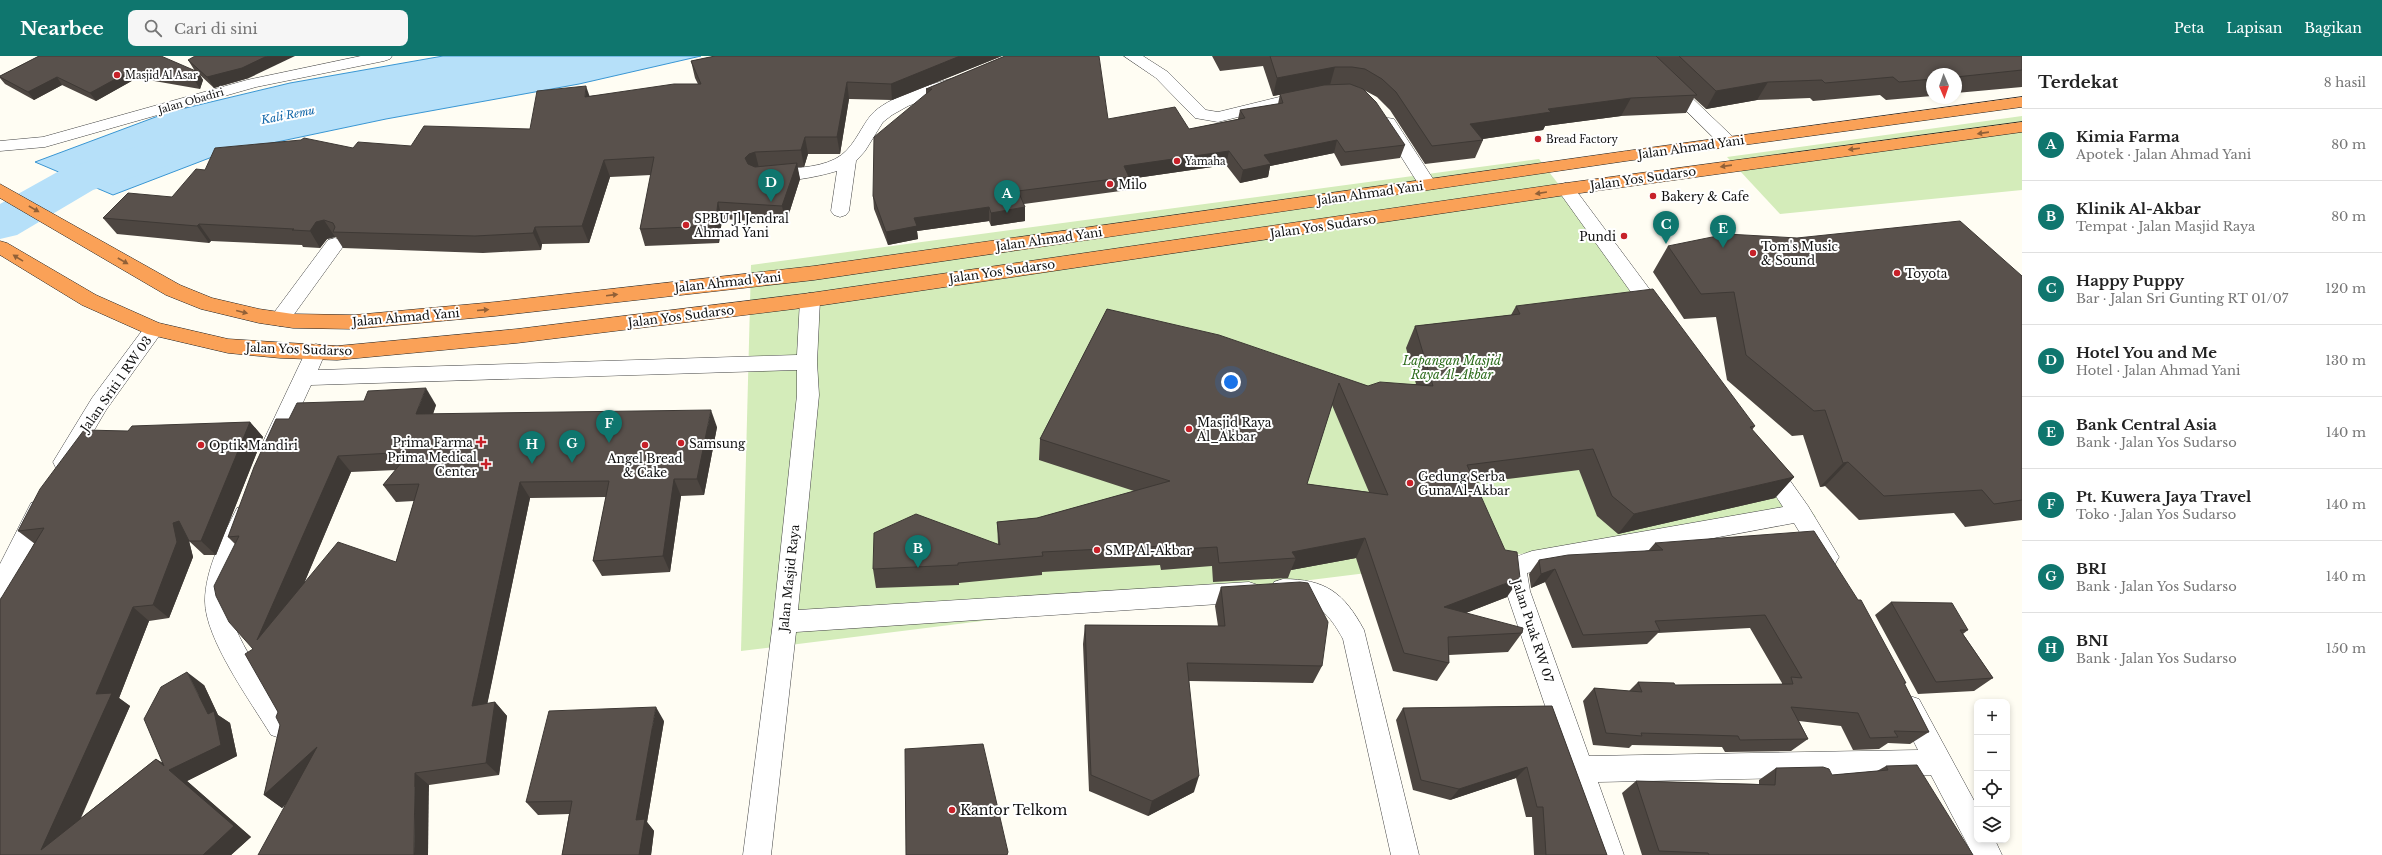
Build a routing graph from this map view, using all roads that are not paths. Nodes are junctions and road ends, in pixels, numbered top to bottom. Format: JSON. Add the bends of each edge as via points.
{"nodes":[{"id":1,"x":384,"y":56,"type":"edge"},
{"id":2,"x":1132,"y":56,"type":"edge"},
{"id":3,"x":1639,"y":56,"type":"edge"},
{"id":4,"x":967,"y":78,"type":"edge"},
{"id":5,"x":1321,"y":92,"type":"edge"},
{"id":6,"x":2022,"y":102,"type":"edge"},
{"id":7,"x":1379,"y":110,"type":"edge"},
{"id":8,"x":1910,"y":116,"type":"junction"},
{"id":9,"x":2022,"y":127,"type":"edge"},
{"id":10,"x":1936,"y":140,"type":"junction"},
{"id":11,"x":1728,"y":142,"type":"junction"},
{"id":12,"x":0,"y":146,"type":"edge"},
{"id":13,"x":847,"y":161,"type":"junction"},
{"id":14,"x":759,"y":176,"type":"edge"},
{"id":15,"x":1428,"y":185,"type":"junction"},
{"id":16,"x":1566,"y":189,"type":"junction"},
{"id":17,"x":0,"y":190,"type":"edge"},
{"id":18,"x":840,"y":211,"type":"dead end"},
{"id":19,"x":335,"y":244,"type":"edge"},
{"id":20,"x":0,"y":247,"type":"edge"},
{"id":21,"x":810,"y":300,"type":"junction"},
{"id":22,"x":280,"y":319,"type":"junction"},
{"id":23,"x":354,"y":322,"type":"junction"},
{"id":24,"x":154,"y":329,"type":"junction"},
{"id":25,"x":1669,"y":330,"type":"edge"},
{"id":26,"x":326,"y":352,"type":"junction"},
{"id":27,"x":807,"y":362,"type":"junction"},
{"id":28,"x":303,"y":378,"type":"junction"},
{"id":29,"x":1753,"y":446,"type":"edge"},
{"id":30,"x":262,"y":469,"type":"edge"},
{"id":31,"x":251,"y":498,"type":"edge"},
{"id":32,"x":1800,"y":512,"type":"junction"},
{"id":33,"x":1836,"y":572,"type":"edge"},
{"id":34,"x":0,"y":588,"type":"edge"},
{"id":35,"x":785,"y":622,"type":"junction"},
{"id":36,"x":1898,"y":687,"type":"edge"},
{"id":37,"x":280,"y":726,"type":"edge"},
{"id":38,"x":1938,"y":762,"type":"junction"},
{"id":39,"x":1581,"y":769,"type":"junction"},
{"id":40,"x":1974,"y":828,"type":"edge"},
{"id":41,"x":1982,"y":843,"type":"edge"},
{"id":42,"x":757,"y":855,"type":"edge"},
{"id":43,"x":1405,"y":855,"type":"edge"},
{"id":44,"x":1610,"y":855,"type":"edge"},
{"id":45,"x":1988,"y":855,"type":"edge"}],
"edges":[{"from":1,"to":12,"type":"street","name":"Jalan Obadiri","via":[[253,83],[45,142]]},
{"from":2,"to":5,"type":"street","via":[[1162,74],[1197,111],[1208,117],[1218,117]]},
{"from":3,"to":11,"type":"street"},
{"from":4,"to":13,"type":"street","via":[[886,111],[875,121]]},
{"from":6,"to":8,"type":"highway","name":"Jalan Ahmad Yani"},
{"from":7,"to":15,"type":"street"},
{"from":8,"to":10,"type":"highway"},
{"from":8,"to":11,"type":"highway","name":"Jalan Ahmad Yani"},
{"from":9,"to":10,"type":"highway","name":"Jalan Yos Sudarso","one_way":true},
{"from":10,"to":16,"type":"highway","name":"Jalan Yos Sudarso","one_way":true},
{"from":11,"to":15,"type":"highway","name":"Jalan Ahmad Yani"},
{"from":13,"to":14,"type":"street","via":[[826,168]]},
{"from":13,"to":18,"type":"street"},
{"from":23,"to":15,"type":"highway","name":"Jalan Ahmad Yani","one_way":true,"via":[[495,309],[814,273]]},
{"from":16,"to":21,"type":"highway","name":"Jalan Yos Sudarso","one_way":true},
{"from":16,"to":25,"type":"street"},
{"from":17,"to":22,"type":"highway","name":"Jalan Ahmad Yani","one_way":true,"via":[[173,290],[208,304]]},
{"from":19,"to":22,"type":"street"},
{"from":24,"to":20,"type":"highway","name":"Jalan Yos Sudarso","one_way":true,"via":[[89,300]]},
{"from":21,"to":26,"type":"highway","name":"Jalan Yos Sudarso","via":[[517,336]]},
{"from":21,"to":27,"type":"street","name":"Jalan Masjid Raya"},
{"from":22,"to":23,"type":"highway","name":"Jalan Ahmad Yani"},
{"from":23,"to":26,"type":"highway"},
{"from":24,"to":26,"type":"highway","name":"Jalan Yos Sudarso","via":[[228,346]]},
{"from":24,"to":34,"type":"street","name":"Jalan Sriti 1 RW 03","via":[[99,404],[51,486]]},
{"from":26,"to":28,"type":"street"},
{"from":27,"to":28,"type":"street","via":[[410,372]]},
{"from":27,"to":35,"type":"street","name":"Jalan Masjid Raya","via":[[808,395]]},
{"from":28,"to":30,"type":"street"},
{"from":29,"to":32,"type":"street"},
{"from":31,"to":37,"type":"street","via":[[221,579],[217,601],[221,621],[234,648]]},
{"from":32,"to":33,"type":"street"},
{"from":32,"to":39,"type":"street","name":"Jalan Puak RW 07","via":[[1532,561],[1514,571],[1518,591]]},
{"from":35,"to":42,"type":"street","name":"Jalan Masjid Raya"},
{"from":35,"to":43,"type":"street","via":[[1292,589],[1320,594],[1331,601],[1345,618],[1355,638]]},
{"from":36,"to":38,"type":"street"},
{"from":38,"to":39,"type":"street"},
{"from":38,"to":40,"type":"street"},
{"from":39,"to":44,"type":"street","name":"Jalan Puak RW 07"},
{"from":41,"to":45,"type":"street"}]}
